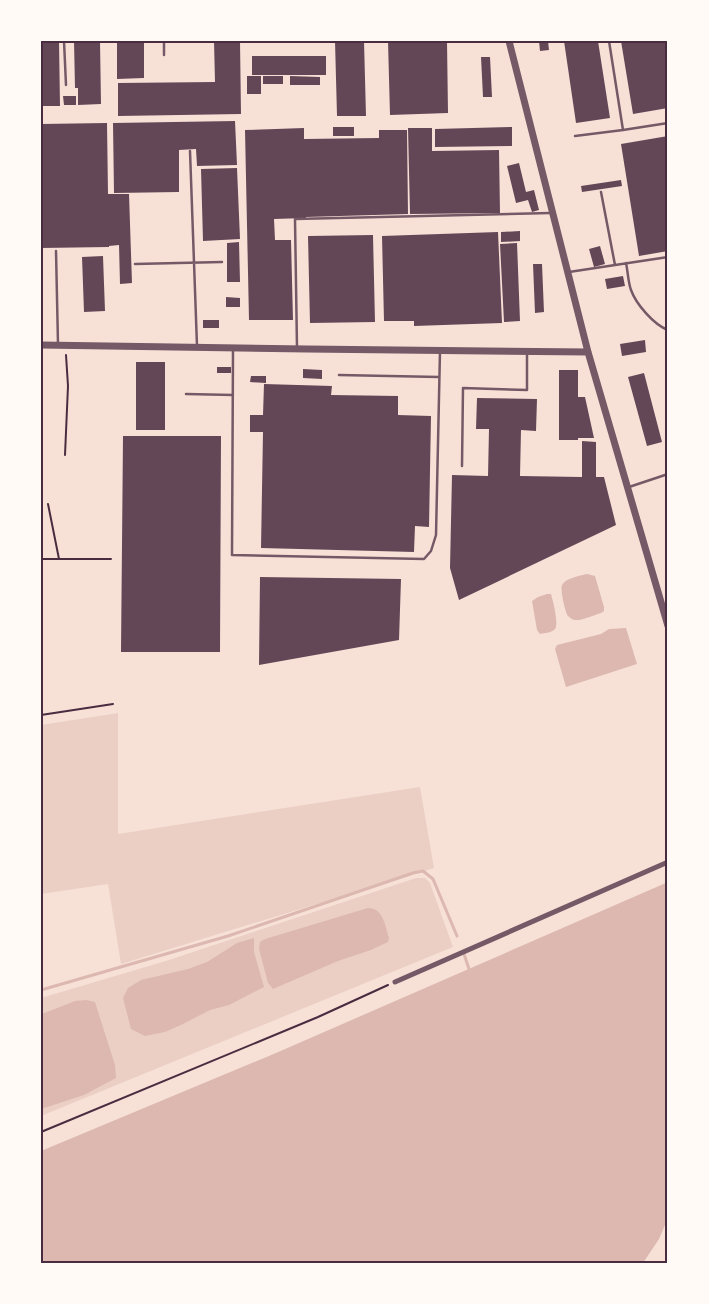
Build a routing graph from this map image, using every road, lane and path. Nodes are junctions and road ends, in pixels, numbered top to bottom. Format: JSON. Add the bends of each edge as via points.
{"nodes":[{"id":1,"x":64,"y":41,"type":"edge"},
{"id":2,"x":164,"y":41,"type":"edge"},
{"id":3,"x":509,"y":41,"type":"edge"},
{"id":4,"x":609,"y":41,"type":"edge"},
{"id":5,"x":164,"y":55,"type":"dead end"},
{"id":6,"x":66,"y":85,"type":"dead end"},
{"id":7,"x":668,"y":123,"type":"edge"},
{"id":8,"x":623,"y":130,"type":"junction"},
{"id":9,"x":575,"y":136,"type":"dead end"},
{"id":10,"x":190,"y":151,"type":"dead end"},
{"id":11,"x":601,"y":192,"type":"dead end"},
{"id":12,"x":553,"y":213,"type":"junction"},
{"id":13,"x":56,"y":251,"type":"dead end"},
{"id":14,"x":668,"y":257,"type":"edge"},
{"id":15,"x":222,"y":262,"type":"dead end"},
{"id":16,"x":194,"y":263,"type":"junction"},
{"id":17,"x":626,"y":263,"type":"junction"},
{"id":18,"x":136,"y":264,"type":"dead end"},
{"id":19,"x":615,"y":265,"type":"junction"},
{"id":20,"x":568,"y":272,"type":"junction"},
{"id":21,"x":668,"y":330,"type":"edge"},
{"id":22,"x":41,"y":345,"type":"edge"},
{"id":23,"x":61,"y":345,"type":"junction"},
{"id":24,"x":197,"y":348,"type":"junction"},
{"id":25,"x":233,"y":348,"type":"junction"},
{"id":26,"x":297,"y":349,"type":"junction"},
{"id":27,"x":440,"y":351,"type":"junction"},
{"id":28,"x":527,"y":351,"type":"junction"},
{"id":29,"x":588,"y":352,"type":"junction"},
{"id":30,"x":339,"y":375,"type":"dead end"},
{"id":31,"x":440,"y":377,"type":"junction"},
{"id":32,"x":186,"y":394,"type":"dead end"},
{"id":33,"x":233,"y":395,"type":"junction"},
{"id":34,"x":65,"y":455,"type":"dead end"},
{"id":35,"x":462,"y":466,"type":"dead end"},
{"id":36,"x":668,"y":474,"type":"edge"},
{"id":37,"x":628,"y":488,"type":"junction"},
{"id":38,"x":48,"y":504,"type":"dead end"},
{"id":39,"x":41,"y":559,"type":"edge"},
{"id":40,"x":59,"y":559,"type":"junction"},
{"id":41,"x":111,"y":559,"type":"dead end"},
{"id":42,"x":668,"y":626,"type":"edge"},
{"id":43,"x":113,"y":704,"type":"dead end"},
{"id":44,"x":41,"y":716,"type":"edge"},
{"id":45,"x":668,"y":862,"type":"edge"},
{"id":46,"x":395,"y":982,"type":"joint"},
{"id":47,"x":41,"y":1132,"type":"edge"}],
"edges":[{"from":1,"to":6,"type":"lane"},
{"from":2,"to":5,"type":"lane"},
{"from":3,"to":12,"type":"street"},
{"from":4,"to":8,"type":"lane"},
{"from":7,"to":8,"type":"lane"},
{"from":8,"to":9,"type":"lane"},
{"from":10,"to":16,"type":"lane"},
{"from":11,"to":19,"type":"lane"},
{"from":12,"to":20,"type":"street"},
{"from":12,"to":26,"type":"lane","via":[[294,219]]},
{"from":13,"to":23,"type":"lane"},
{"from":14,"to":17,"type":"lane"},
{"from":15,"to":16,"type":"lane"},
{"from":16,"to":18,"type":"lane"},
{"from":16,"to":24,"type":"lane"},
{"from":17,"to":19,"type":"lane"},
{"from":17,"to":21,"type":"lane","via":[[633,295],[658,326]]},
{"from":19,"to":20,"type":"lane"},
{"from":20,"to":29,"type":"street"},
{"from":22,"to":23,"type":"street"},
{"from":23,"to":24,"type":"street"},
{"from":23,"to":34,"type":"path","via":[[68,386]]},
{"from":24,"to":25,"type":"street"},
{"from":25,"to":26,"type":"street"},
{"from":25,"to":33,"type":"lane"},
{"from":26,"to":27,"type":"street"},
{"from":27,"to":28,"type":"street"},
{"from":27,"to":31,"type":"lane"},
{"from":28,"to":29,"type":"street"},
{"from":28,"to":35,"type":"lane","via":[[527,390],[463,388]]},
{"from":29,"to":37,"type":"street"},
{"from":30,"to":31,"type":"lane"},
{"from":31,"to":33,"type":"lane","via":[[436,535],[432,551],[424,558],[232,555]]},
{"from":32,"to":33,"type":"lane"},
{"from":36,"to":37,"type":"lane"},
{"from":37,"to":42,"type":"street"},
{"from":38,"to":40,"type":"path"},
{"from":39,"to":40,"type":"path"},
{"from":40,"to":41,"type":"path"},
{"from":43,"to":44,"type":"path"},
{"from":45,"to":46,"type":"street"},
{"from":46,"to":47,"type":"path"}]}
